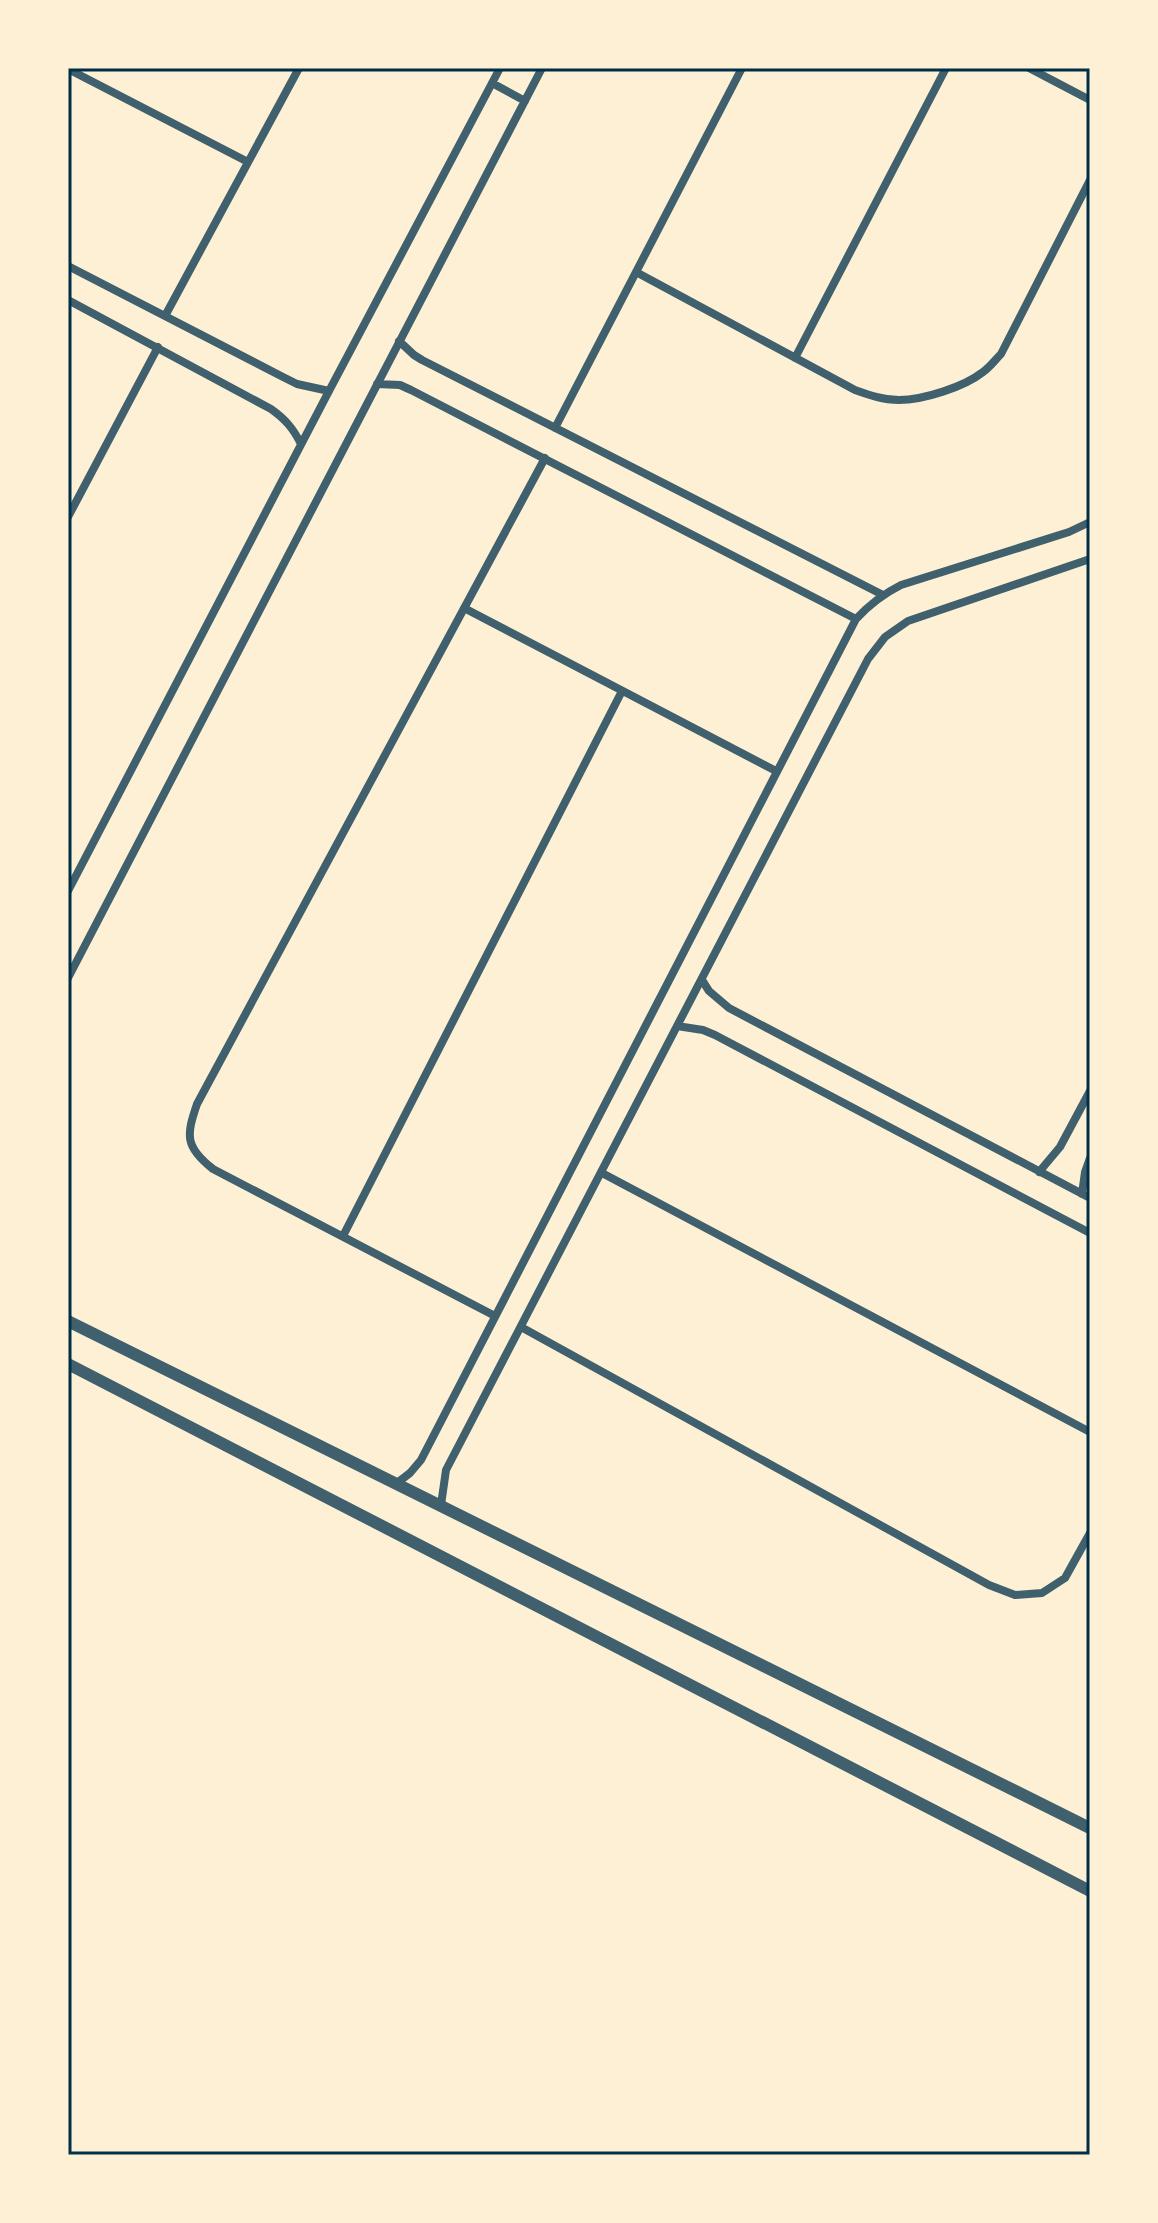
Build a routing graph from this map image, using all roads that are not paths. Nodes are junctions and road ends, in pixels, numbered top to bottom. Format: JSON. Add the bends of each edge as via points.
{"nodes":[{"id":1,"x":91,"y":68,"type":"edge"},
{"id":2,"x":299,"y":68,"type":"edge"},
{"id":3,"x":500,"y":68,"type":"edge"},
{"id":4,"x":542,"y":68,"type":"edge"},
{"id":5,"x":742,"y":68,"type":"edge"},
{"id":6,"x":946,"y":68,"type":"edge"},
{"id":7,"x":1029,"y":68,"type":"edge"},
{"id":8,"x":68,"y":69,"type":"edge"},
{"id":9,"x":86,"y":78,"type":"junction"},
{"id":10,"x":492,"y":83,"type":"junction"},
{"id":11,"x":1090,"y":100,"type":"edge"},
{"id":12,"x":525,"y":101,"type":"junction"},
{"id":13,"x":248,"y":162,"type":"junction"},
{"id":14,"x":1090,"y":180,"type":"edge"},
{"id":15,"x":68,"y":266,"type":"edge"},
{"id":16,"x":636,"y":272,"type":"junction"},
{"id":17,"x":68,"y":300,"type":"edge"},
{"id":18,"x":165,"y":316,"type":"junction"},
{"id":19,"x":399,"y":341,"type":"junction"},
{"id":20,"x":158,"y":347,"type":"junction"},
{"id":21,"x":795,"y":358,"type":"junction"},
{"id":22,"x":377,"y":384,"type":"junction"},
{"id":23,"x":329,"y":391,"type":"junction"},
{"id":24,"x":555,"y":428,"type":"junction"},
{"id":25,"x":301,"y":444,"type":"junction"},
{"id":26,"x":545,"y":458,"type":"junction"},
{"id":27,"x":72,"y":499,"type":"edge"},
{"id":28,"x":68,"y":517,"type":"edge"},
{"id":29,"x":1090,"y":522,"type":"edge"},
{"id":30,"x":1090,"y":559,"type":"edge"},
{"id":31,"x":883,"y":595,"type":"junction"},
{"id":32,"x":464,"y":608,"type":"junction"},
{"id":33,"x":856,"y":619,"type":"junction"},
{"id":34,"x":622,"y":691,"type":"junction"},
{"id":35,"x":776,"y":771,"type":"junction"},
{"id":36,"x":68,"y":891,"type":"edge"},
{"id":37,"x":68,"y":978,"type":"edge"},
{"id":38,"x":702,"y":980,"type":"junction"},
{"id":39,"x":677,"y":1026,"type":"junction"},
{"id":40,"x":1090,"y":1091,"type":"edge"},
{"id":41,"x":1090,"y":1158,"type":"edge"},
{"id":42,"x":1039,"y":1172,"type":"junction"},
{"id":43,"x":602,"y":1173,"type":"junction"},
{"id":44,"x":1086,"y":1196,"type":"edge"},
{"id":45,"x":1090,"y":1233,"type":"edge"},
{"id":46,"x":343,"y":1236,"type":"junction"},
{"id":47,"x":495,"y":1316,"type":"junction"},
{"id":48,"x":68,"y":1321,"type":"edge"},
{"id":49,"x":521,"y":1327,"type":"junction"},
{"id":50,"x":68,"y":1364,"type":"edge"},
{"id":51,"x":1090,"y":1432,"type":"edge"},
{"id":52,"x":397,"y":1483,"type":"junction"},
{"id":53,"x":441,"y":1505,"type":"junction"},
{"id":54,"x":1090,"y":1533,"type":"edge"},
{"id":55,"x":1090,"y":1828,"type":"edge"},
{"id":56,"x":1090,"y":1891,"type":"edge"}],
"edges":[{"from":1,"to":9,"type":"street"},
{"from":2,"to":13,"type":"street"},
{"from":3,"to":10,"type":"street"},
{"from":4,"to":12,"type":"street"},
{"from":5,"to":16,"type":"street"},
{"from":6,"to":21,"type":"street"},
{"from":7,"to":11,"type":"street"},
{"from":8,"to":9,"type":"street"},
{"from":9,"to":13,"type":"street"},
{"from":10,"to":12,"type":"street"},
{"from":10,"to":23,"type":"street"},
{"from":12,"to":19,"type":"street"},
{"from":13,"to":18,"type":"street"},
{"from":14,"to":21,"type":"street","via":[[1001,354],[983,373],[960,385],[898,400],[855,390]]},
{"from":15,"to":18,"type":"street"},
{"from":16,"to":21,"type":"street"},
{"from":16,"to":24,"type":"street"},
{"from":17,"to":20,"type":"street"},
{"from":18,"to":23,"type":"street","via":[[297,384]]},
{"from":19,"to":22,"type":"street"},
{"from":19,"to":24,"type":"street","via":[[414,355]]},
{"from":20,"to":25,"type":"street","via":[[285,418]]},
{"from":20,"to":27,"type":"street"},
{"from":22,"to":26,"type":"street","via":[[400,385]]},
{"from":22,"to":37,"type":"street"},
{"from":23,"to":25,"type":"street"},
{"from":24,"to":31,"type":"street"},
{"from":25,"to":36,"type":"street"},
{"from":26,"to":32,"type":"street"},
{"from":26,"to":33,"type":"street"},
{"from":27,"to":28,"type":"street"},
{"from":29,"to":31,"type":"street"},
{"from":30,"to":38,"type":"street","via":[[934,610],[885,637],[868,659]]},
{"from":31,"to":33,"type":"street"},
{"from":32,"to":34,"type":"street"},
{"from":32,"to":46,"type":"street","via":[[190,1125],[189,1144],[213,1169]]},
{"from":33,"to":35,"type":"street"},
{"from":34,"to":35,"type":"street"},
{"from":34,"to":46,"type":"street"},
{"from":35,"to":47,"type":"street"},
{"from":38,"to":39,"type":"street"},
{"from":38,"to":42,"type":"street","via":[[729,1008]]},
{"from":39,"to":43,"type":"street"},
{"from":39,"to":45,"type":"street","via":[[715,1035]]},
{"from":40,"to":42,"type":"street","via":[[1060,1147]]},
{"from":41,"to":44,"type":"street"},
{"from":42,"to":44,"type":"street"},
{"from":43,"to":49,"type":"street"},
{"from":43,"to":51,"type":"street"},
{"from":46,"to":47,"type":"street"},
{"from":47,"to":52,"type":"street","via":[[421,1460]]},
{"from":48,"to":52,"type":"street"},
{"from":49,"to":53,"type":"street","via":[[446,1470]]},
{"from":49,"to":54,"type":"street","via":[[1015,1595],[1042,1593],[1065,1578]]},
{"from":50,"to":56,"type":"street"},
{"from":52,"to":53,"type":"street"},
{"from":53,"to":55,"type":"street"}]}
